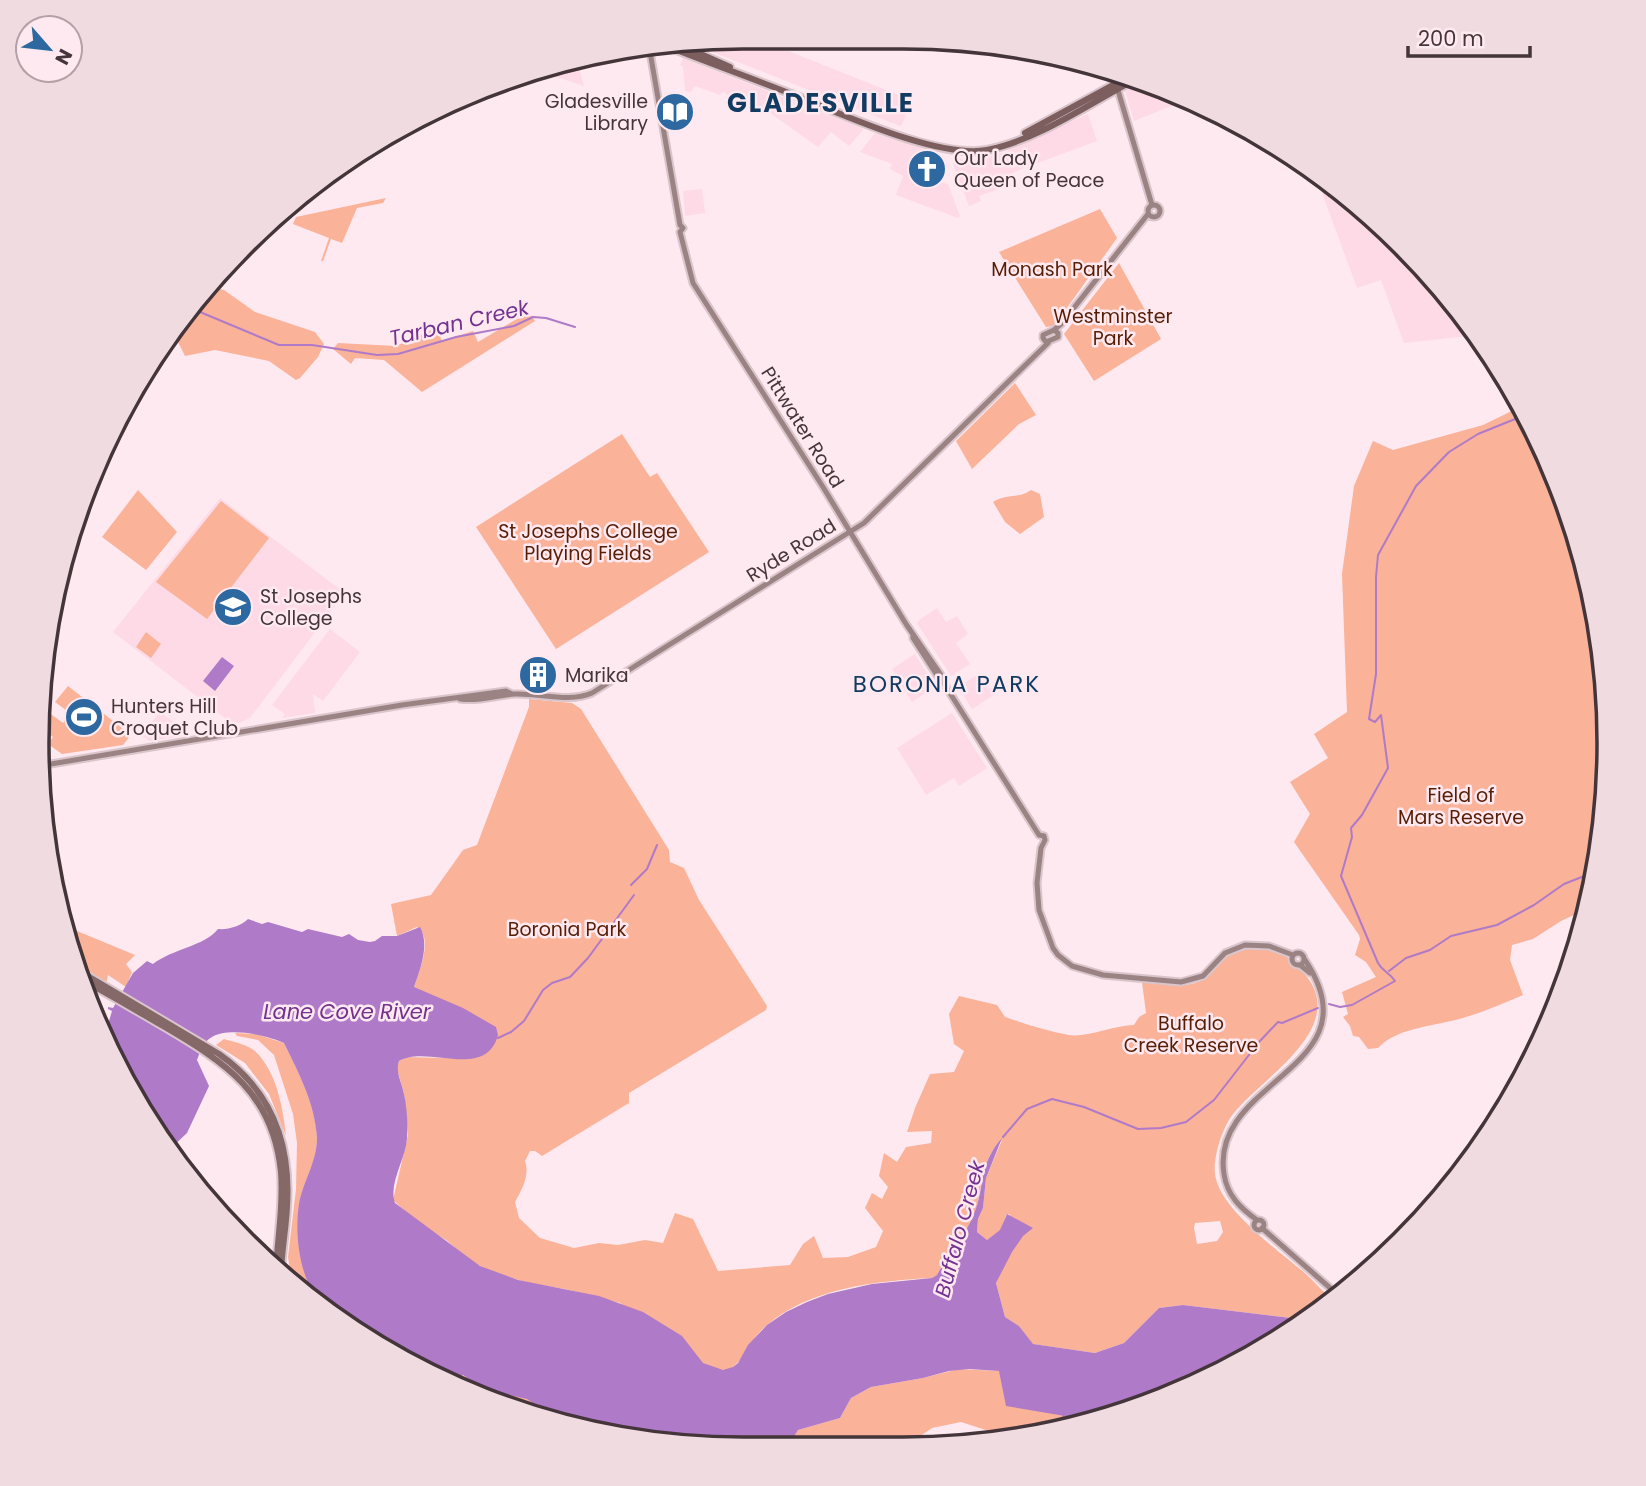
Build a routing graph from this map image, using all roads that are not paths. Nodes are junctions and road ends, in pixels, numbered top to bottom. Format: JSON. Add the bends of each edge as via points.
{"nodes":[{"id":1,"x":694,"y":50,"type":"edge"},
{"id":2,"x":682,"y":52,"type":"edge"},
{"id":3,"x":651,"y":55,"type":"edge"},
{"id":4,"x":1119,"y":84,"type":"edge"},
{"id":5,"x":1121,"y":85,"type":"edge"},
{"id":6,"x":1117,"y":86,"type":"junction"},
{"id":7,"x":1152,"y":205,"type":"junction"},
{"id":8,"x":1148,"y":214,"type":"junction"},
{"id":9,"x":1056,"y":331,"type":"junction"},
{"id":10,"x":1045,"y":341,"type":"junction"},
{"id":11,"x":850,"y":533,"type":"junction"},
{"id":12,"x":49,"y":764,"type":"edge"},
{"id":13,"x":1293,"y":955,"type":"junction"},
{"id":14,"x":1302,"y":962,"type":"junction"},
{"id":15,"x":91,"y":979,"type":"edge"},
{"id":16,"x":93,"y":985,"type":"edge"},
{"id":17,"x":104,"y":989,"type":"junction"},
{"id":18,"x":218,"y":1056,"type":"junction"},
{"id":19,"x":277,"y":1258,"type":"edge"},
{"id":20,"x":282,"y":1262,"type":"edge"},
{"id":21,"x":1331,"y":1289,"type":"edge"}],
"edges":[{"from":1,"to":6,"type":"highway","via":[[870,120],[960,148],[1014,137]]},
{"from":2,"to":6,"type":"highway","via":[[896,134],[959,152],[1015,141]]},
{"from":3,"to":11,"type":"main road","name":"Pittwater Road","via":[[693,283]]},
{"from":4,"to":6,"type":"highway"},
{"from":5,"to":6,"type":"highway"},
{"from":6,"to":7,"type":"main road"},
{"from":7,"to":8,"type":"main road"},
{"from":7,"to":8,"type":"main road","via":[[1158,206],[1160,213]]},
{"from":8,"to":9,"type":"main road"},
{"from":9,"to":10,"type":"main road","via":[[1044,334]]},
{"from":9,"to":10,"type":"main road","via":[[1057,339]]},
{"from":10,"to":11,"type":"main road","name":"Ryde Road"},
{"from":11,"to":12,"type":"main road","name":"Ryde Road","via":[[578,698],[512,694],[391,707]]},
{"from":11,"to":13,"type":"main road","name":"Pittwater Road","via":[[920,650],[1045,838],[1037,890],[1041,917],[1056,952],[1072,966],[1103,975],[1181,982],[1203,976],[1225,953],[1245,945],[1269,946]]},
{"from":13,"to":14,"type":"main road","via":[[1293,962]]},
{"from":13,"to":14,"type":"main road","via":[[1300,952]]},
{"from":14,"to":21,"type":"main road","via":[[1316,984],[1322,1008],[1316,1032],[1299,1058],[1239,1113],[1227,1134],[1222,1174],[1227,1193],[1255,1222],[1256,1229],[1262,1228]]},
{"from":15,"to":17,"type":"main road"},
{"from":16,"to":17,"type":"main road"},
{"from":17,"to":18,"type":"main road"},
{"from":18,"to":19,"type":"main road","via":[[248,1088],[276,1141],[282,1210]]},
{"from":18,"to":20,"type":"main road","via":[[256,1086],[281,1138],[288,1191]]}]}
